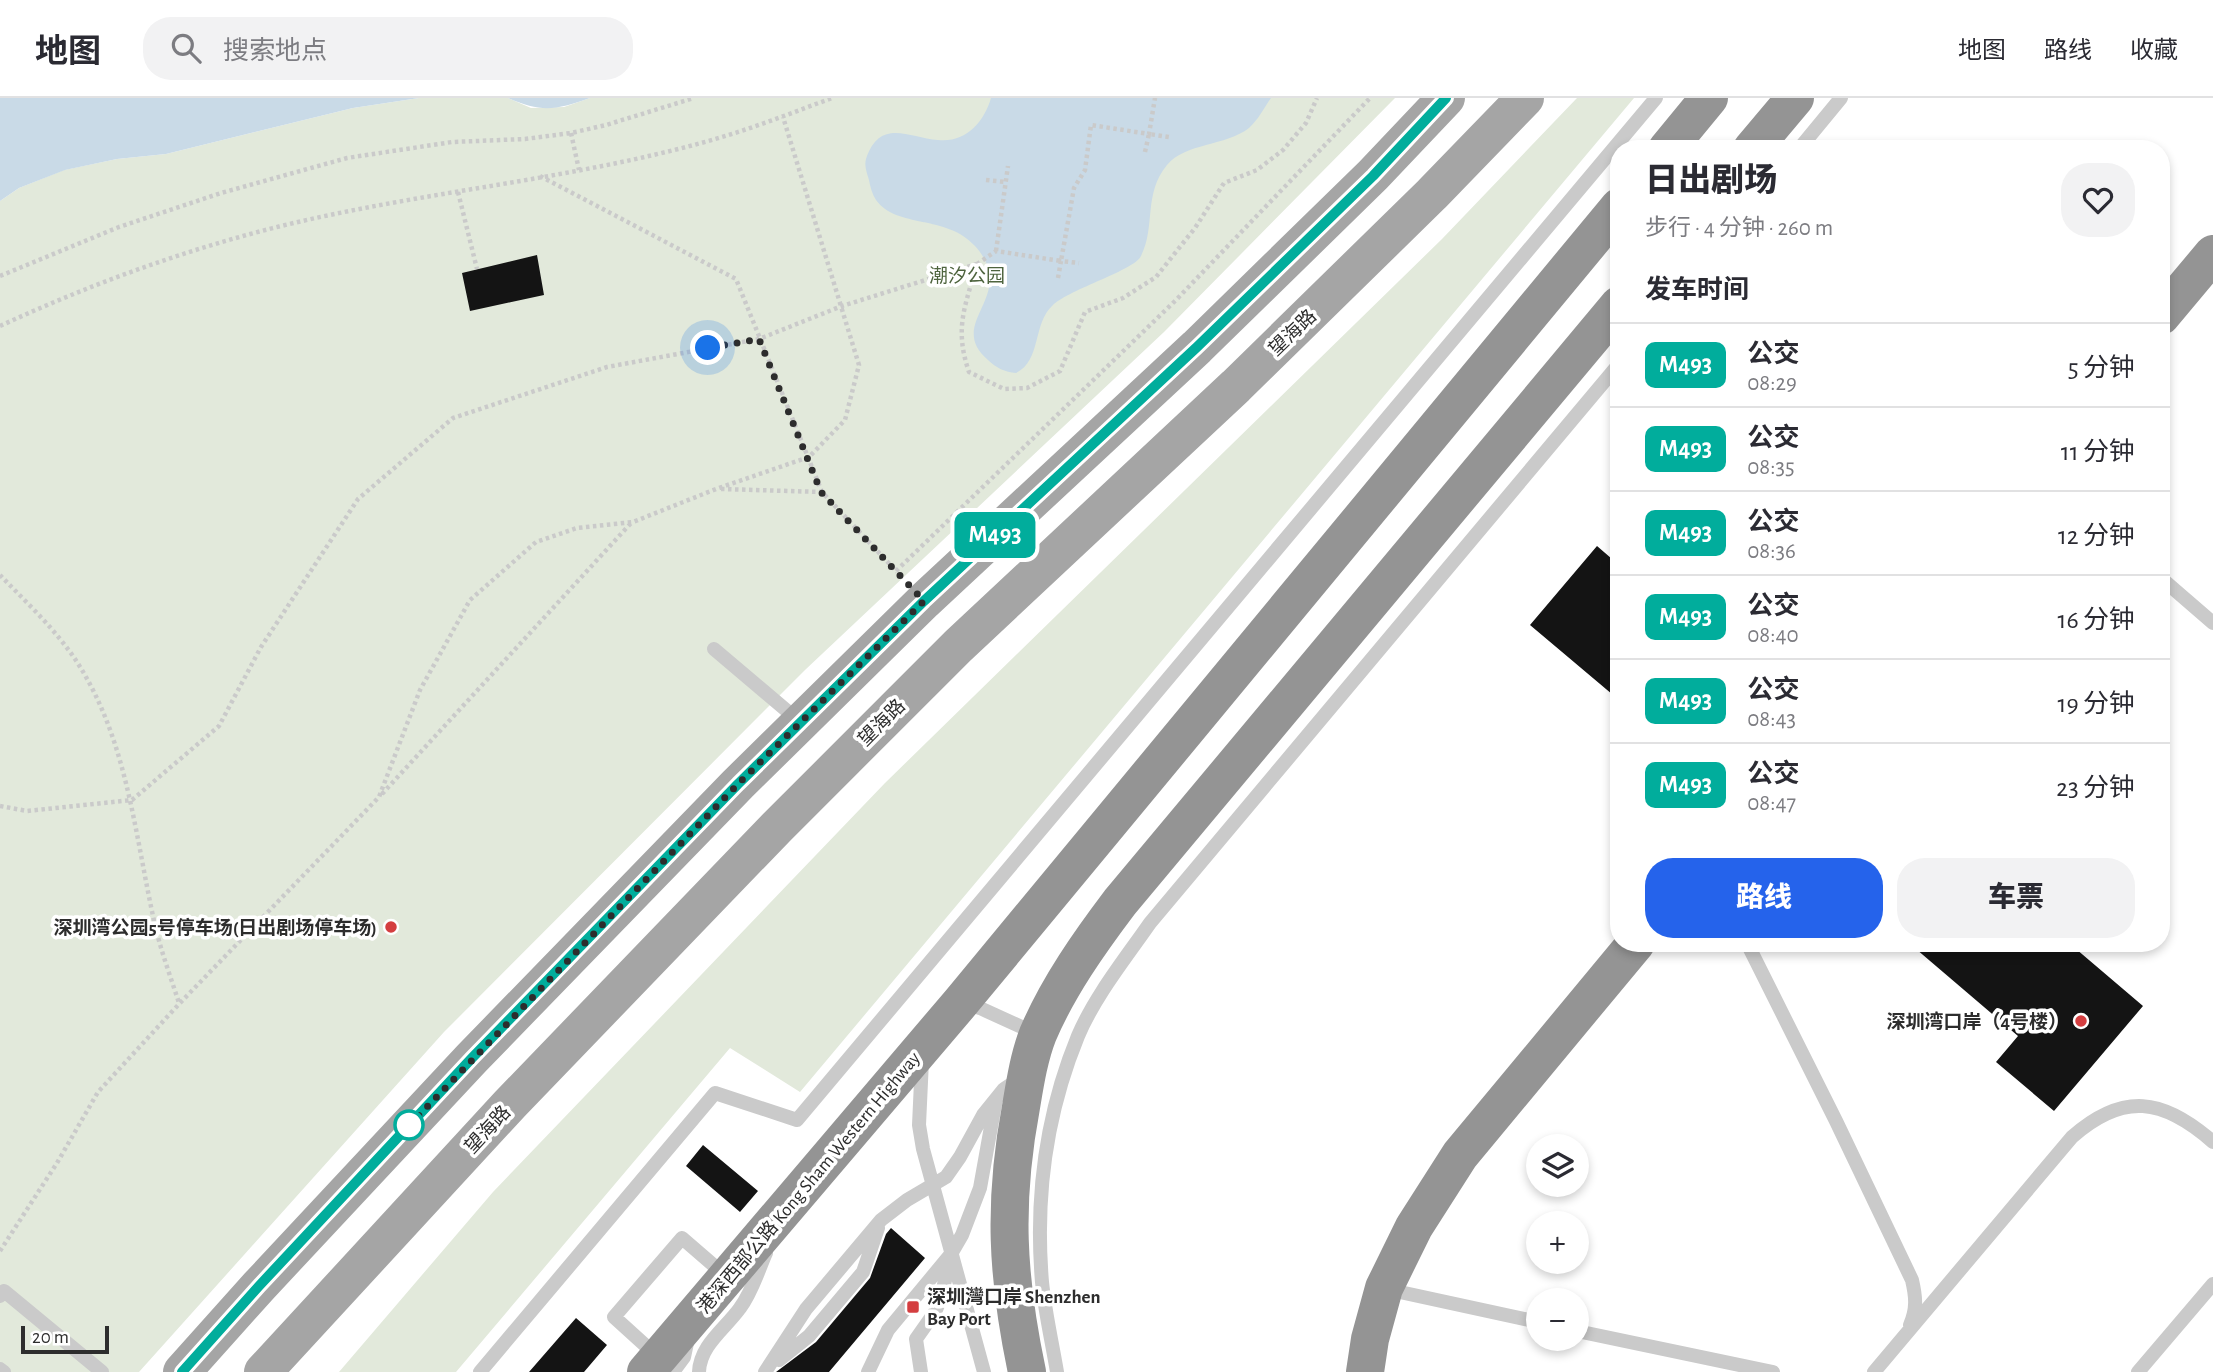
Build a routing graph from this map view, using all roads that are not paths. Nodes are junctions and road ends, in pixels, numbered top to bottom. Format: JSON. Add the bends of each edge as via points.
{"nodes":[{"id":1,"x":1446,"y":98,"type":"edge"},
{"id":2,"x":1525,"y":98,"type":"edge"},
{"id":3,"x":1656,"y":98,"type":"edge"},
{"id":4,"x":1709,"y":98,"type":"edge"},
{"id":5,"x":1795,"y":98,"type":"edge"},
{"id":6,"x":1841,"y":98,"type":"edge"},
{"id":7,"x":1621,"y":140,"type":"edge"},
{"id":8,"x":1674,"y":140,"type":"edge"},
{"id":9,"x":1760,"y":140,"type":"edge"},
{"id":10,"x":1806,"y":140,"type":"edge"},
{"id":11,"x":1610,"y":153,"type":"edge"},
{"id":12,"x":1610,"y":218,"type":"edge"},
{"id":13,"x":2213,"y":254,"type":"edge"},
{"id":14,"x":2170,"y":305,"type":"edge"},
{"id":15,"x":1610,"y":316,"type":"edge"},
{"id":16,"x":1610,"y":375,"type":"edge"},
{"id":17,"x":2170,"y":586,"type":"edge"},
{"id":18,"x":2213,"y":623,"type":"edge"},
{"id":19,"x":714,"y":649,"type":"dead end"},
{"id":20,"x":800,"y":722,"type":"junction"},
{"id":21,"x":1629,"y":952,"type":"edge"},
{"id":22,"x":1751,"y":952,"type":"edge"},
{"id":23,"x":961,"y":1002,"type":"junction"},
{"id":24,"x":1038,"y":1034,"type":"junction"},
{"id":25,"x":923,"y":1047,"type":"junction"},
{"id":26,"x":1027,"y":1073,"type":"junction"},
{"id":27,"x":997,"y":1098,"type":"junction"},
{"id":28,"x":2213,"y":1142,"type":"edge"},
{"id":29,"x":934,"y":1185,"type":"junction"},
{"id":30,"x":784,"y":1210,"type":"junction"},
{"id":31,"x":881,"y":1220,"type":"junction"},
{"id":32,"x":951,"y":1254,"type":"junction"},
{"id":33,"x":727,"y":1277,"type":"junction"},
{"id":34,"x":2213,"y":1284,"type":"edge"},
{"id":35,"x":1384,"y":1288,"type":"junction"},
{"id":36,"x":0,"y":1296,"type":"edge"},
{"id":37,"x":1526,"y":1319,"type":"edge"},
{"id":38,"x":1908,"y":1331,"type":"junction"},
{"id":39,"x":1589,"y":1334,"type":"edge"},
{"id":40,"x":659,"y":1367,"type":"edge"},
{"id":41,"x":767,"y":1369,"type":"edge"},
{"id":42,"x":102,"y":1372,"type":"edge"},
{"id":43,"x":182,"y":1372,"type":"edge"},
{"id":44,"x":263,"y":1372,"type":"edge"},
{"id":45,"x":480,"y":1372,"type":"edge"},
{"id":46,"x":699,"y":1372,"type":"edge"},
{"id":47,"x":868,"y":1372,"type":"edge"},
{"id":48,"x":921,"y":1372,"type":"edge"},
{"id":49,"x":984,"y":1372,"type":"edge"},
{"id":50,"x":1027,"y":1372,"type":"edge"},
{"id":51,"x":1057,"y":1372,"type":"edge"},
{"id":52,"x":1365,"y":1372,"type":"edge"},
{"id":53,"x":1773,"y":1372,"type":"edge"},
{"id":54,"x":1874,"y":1372,"type":"edge"},
{"id":55,"x":2138,"y":1372,"type":"edge"}],
"edges":[{"from":1,"to":20,"type":"main road","via":[[1373,176],[1197,347]]},
{"from":2,"to":44,"type":"main road","name":"望海路","via":[[1256,367],[958,646],[786,818],[510,1104]]},
{"from":3,"to":7,"type":"lane"},
{"from":4,"to":8,"type":"highway"},
{"from":5,"to":9,"type":"highway"},
{"from":6,"to":10,"type":"lane"},
{"from":11,"to":45,"type":"lane","via":[[797,1120],[715,1093]]},
{"from":12,"to":23,"type":"highway","name":"港深西部公路 Kong Sham Western Highway"},
{"from":13,"to":14,"type":"highway"},
{"from":15,"to":24,"type":"highway","via":[[1120,902],[1089,943]]},
{"from":16,"to":51,"type":"lane","via":[[1150,923],[1079,1035],[1056,1104],[1041,1191],[1042,1285]]},
{"from":17,"to":18,"type":"lane"},
{"from":19,"to":20,"type":"lane"},
{"from":20,"to":43,"type":"main road","via":[[472,1058]]},
{"from":21,"to":35,"type":"highway","via":[[1460,1156],[1414,1227]]},
{"from":22,"to":38,"type":"lane","via":[[1912,1280],[1916,1312]]},
{"from":23,"to":24,"type":"lane"},
{"from":23,"to":25,"type":"highway","name":"港深西部公路 Kong Sham Western Highway"},
{"from":24,"to":26,"type":"highway"},
{"from":25,"to":29,"type":"lane","via":[[919,1125]]},
{"from":25,"to":30,"type":"highway","name":"港深西部公路 Kong Sham Western Highway"},
{"from":26,"to":27,"type":"lane"},
{"from":26,"to":50,"type":"highway","via":[[1011,1168],[1009,1254]]},
{"from":27,"to":29,"type":"lane","via":[[953,1167]]},
{"from":27,"to":32,"type":"lane","via":[[980,1188]]},
{"from":28,"to":38,"type":"lane","via":[[2153,1106],[2137,1105],[2101,1115],[2073,1137]]},
{"from":29,"to":31,"type":"lane"},
{"from":29,"to":32,"type":"lane"},
{"from":30,"to":33,"type":"highway","name":"港深西部公路 Kong Sham Western Highway"},
{"from":30,"to":46,"type":"lane","via":[[749,1295],[707,1346]]},
{"from":31,"to":41,"type":"lane","via":[[806,1309]]},
{"from":31,"to":41,"type":"lane","via":[[863,1272],[809,1336]]},
{"from":32,"to":47,"type":"lane","via":[[888,1330]]},
{"from":32,"to":48,"type":"lane","via":[[941,1298],[916,1339]]},
{"from":32,"to":49,"type":"lane"},
{"from":33,"to":40,"type":"highway","name":"港深西部公路 Kong Sham Western Highway"},
{"from":33,"to":40,"type":"lane","via":[[682,1238],[614,1317]]},
{"from":34,"to":55,"type":"lane"},
{"from":35,"to":37,"type":"lane"},
{"from":35,"to":52,"type":"highway"},
{"from":36,"to":42,"type":"lane","via":[[4,1291]]},
{"from":38,"to":54,"type":"lane"},
{"from":39,"to":53,"type":"lane"}]}
